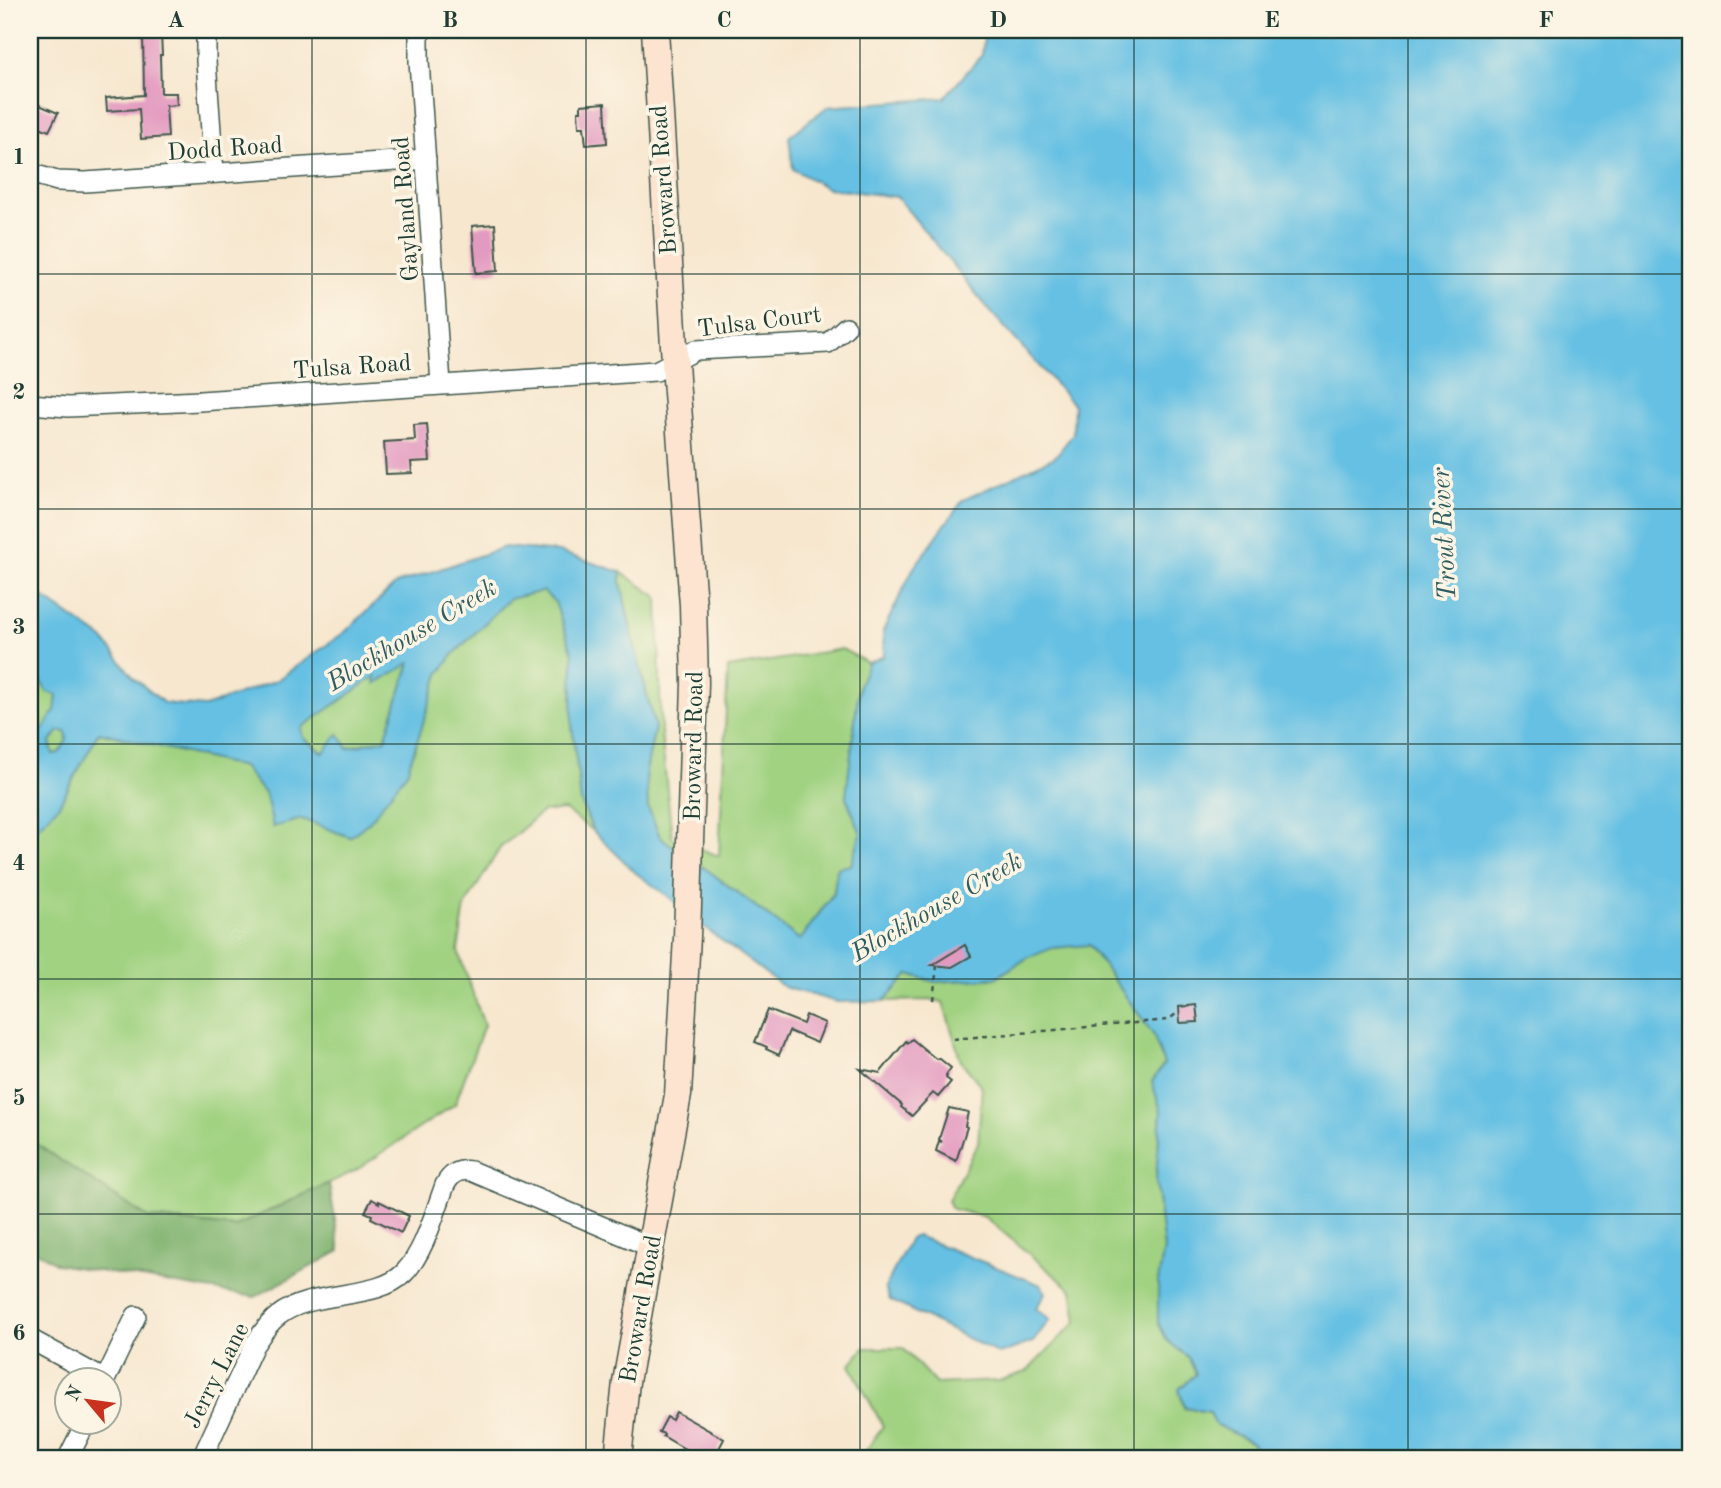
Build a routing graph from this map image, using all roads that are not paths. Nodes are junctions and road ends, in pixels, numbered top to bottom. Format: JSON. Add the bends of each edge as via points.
{"nodes":[{"id":1,"x":206,"y":30,"type":"edge"},
{"id":2,"x":419,"y":30,"type":"edge"},
{"id":3,"x":654,"y":30,"type":"edge"},
{"id":4,"x":426,"y":159,"type":"junction"},
{"id":5,"x":30,"y":173,"type":"edge"},
{"id":6,"x":214,"y":173,"type":"junction"},
{"id":7,"x":846,"y":327,"type":"dead end"},
{"id":8,"x":676,"y":361,"type":"junction"},
{"id":9,"x":441,"y":384,"type":"junction"},
{"id":10,"x":30,"y":404,"type":"edge"},
{"id":11,"x":651,"y":1247,"type":"junction"},
{"id":12,"x":136,"y":1315,"type":"dead end"},
{"id":13,"x":30,"y":1339,"type":"edge"},
{"id":14,"x":79,"y":1366,"type":"edge"},
{"id":15,"x":112,"y":1366,"type":"edge"},
{"id":16,"x":79,"y":1436,"type":"edge"},
{"id":17,"x":68,"y":1458,"type":"edge"},
{"id":18,"x":202,"y":1458,"type":"edge"},
{"id":19,"x":618,"y":1458,"type":"edge"}],
"edges":[{"from":1,"to":6,"type":"street"},
{"from":2,"to":4,"type":"street","name":"Gayland Road"},
{"from":3,"to":8,"type":"main road","name":"Broward Road"},
{"from":4,"to":6,"type":"street","name":"Dodd Road"},
{"from":4,"to":9,"type":"street","name":"Gayland Road"},
{"from":5,"to":6,"type":"street","name":"Dodd Road","via":[[57,181],[85,182]]},
{"from":7,"to":8,"type":"street","name":"Tulsa Court","via":[[828,343],[696,350]]},
{"from":8,"to":9,"type":"street","name":"Tulsa Road","via":[[656,371]]},
{"from":8,"to":11,"type":"main road","name":"Broward Road","via":[[695,683],[678,1095]]},
{"from":9,"to":10,"type":"street","name":"Tulsa Road","via":[[68,408]]},
{"from":11,"to":18,"type":"street","name":"Jerry Lane","via":[[462,1170],[445,1185],[423,1242],[404,1274],[371,1289],[294,1306],[264,1330]]},
{"from":11,"to":19,"type":"main road","name":"Broward Road","via":[[626,1382]]},
{"from":12,"to":15,"type":"street"},
{"from":13,"to":14,"type":"street"},
{"from":16,"to":17,"type":"street"}]}
